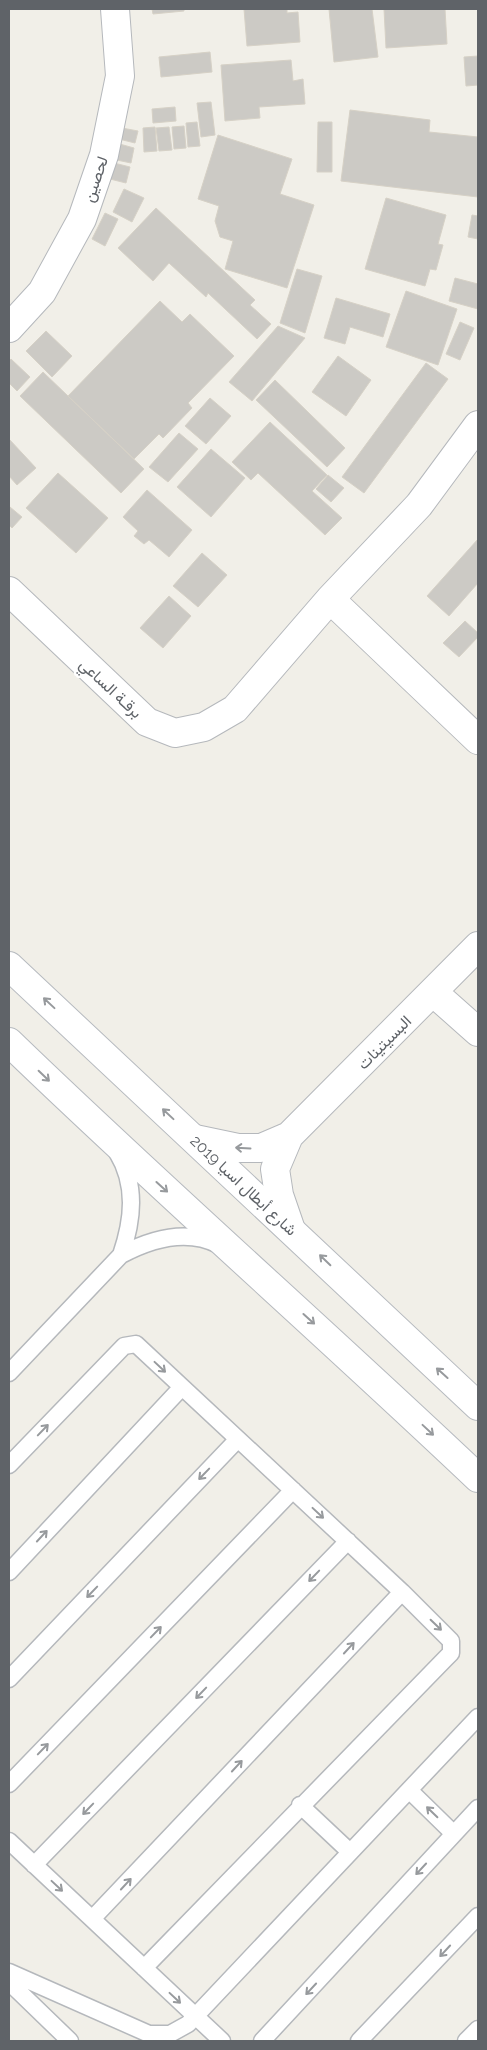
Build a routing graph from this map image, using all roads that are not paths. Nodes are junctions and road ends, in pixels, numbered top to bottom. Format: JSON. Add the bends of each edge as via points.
{"nodes":[{"id":1,"x":115,"y":9,"type":"edge"},
{"id":2,"x":9,"y":328,"type":"edge"},
{"id":3,"x":478,"y":425,"type":"edge"},
{"id":4,"x":9,"y":591,"type":"edge"},
{"id":5,"x":330,"y":598,"type":"junction"},
{"id":6,"x":478,"y":740,"type":"edge"},
{"id":7,"x":478,"y":946,"type":"edge"},
{"id":8,"x":9,"y":966,"type":"edge"},
{"id":9,"x":434,"y":992,"type":"junction"},
{"id":10,"x":478,"y":1032,"type":"edge"},
{"id":11,"x":9,"y":1042,"type":"edge"},
{"id":12,"x":289,"y":1136,"type":"junction"},
{"id":13,"x":108,"y":1138,"type":"junction"},
{"id":14,"x":195,"y":1139,"type":"junction"},
{"id":15,"x":290,"y":1227,"type":"junction"},
{"id":16,"x":235,"y":1252,"type":"junction"},
{"id":17,"x":120,"y":1255,"type":"junction"},
{"id":18,"x":9,"y":1373,"type":"edge"},
{"id":19,"x":182,"y":1387,"type":"junction"},
{"id":20,"x":478,"y":1406,"type":"edge"},
{"id":21,"x":238,"y":1439,"type":"junction"},
{"id":22,"x":9,"y":1465,"type":"edge"},
{"id":23,"x":478,"y":1478,"type":"edge"},
{"id":24,"x":293,"y":1490,"type":"junction"},
{"id":25,"x":348,"y":1541,"type":"junction"},
{"id":26,"x":9,"y":1572,"type":"edge"},
{"id":27,"x":402,"y":1592,"type":"junction"},
{"id":28,"x":9,"y":1679,"type":"edge"},
{"id":29,"x":478,"y":1717,"type":"edge"},
{"id":30,"x":9,"y":1784,"type":"edge"},
{"id":31,"x":409,"y":1790,"type":"junction"},
{"id":32,"x":300,"y":1805,"type":"junction"},
{"id":33,"x":478,"y":1808,"type":"edge"},
{"id":34,"x":454,"y":1834,"type":"junction"},
{"id":35,"x":9,"y":1841,"type":"edge"},
{"id":36,"x":350,"y":1852,"type":"junction"},
{"id":37,"x":34,"y":1865,"type":"junction"},
{"id":38,"x":478,"y":1916,"type":"edge"},
{"id":39,"x":92,"y":1919,"type":"junction"},
{"id":40,"x":144,"y":1968,"type":"junction"},
{"id":41,"x":9,"y":1972,"type":"edge"},
{"id":42,"x":9,"y":1982,"type":"edge"},
{"id":43,"x":195,"y":2016,"type":"junction"},
{"id":44,"x":478,"y":2028,"type":"edge"},
{"id":45,"x":70,"y":2041,"type":"edge"},
{"id":46,"x":222,"y":2041,"type":"edge"},
{"id":47,"x":262,"y":2041,"type":"edge"},
{"id":48,"x":359,"y":2041,"type":"edge"},
{"id":49,"x":466,"y":2041,"type":"edge"}],
"edges":[{"from":1,"to":2,"type":"street","name":"لحصين","via":[[120,76],[104,155],[77,227],[42,292]]},
{"from":3,"to":5,"type":"street","name":"برقـة الساعي","via":[[419,505]]},
{"from":4,"to":5,"type":"street","name":"برقـة الساعي","via":[[148,722],[175,734],[204,727],[235,710]]},
{"from":5,"to":6,"type":"street"},
{"from":7,"to":9,"type":"street","name":"البسيتينات"},
{"from":14,"to":8,"type":"street","name":"شارع أبطال اسيا 2019","one_way":true},
{"from":9,"to":10,"type":"street"},
{"from":9,"to":12,"type":"street","name":"البسيتينات"},
{"from":11,"to":13,"type":"street","one_way":true},
{"from":12,"to":14,"type":"street","name":"البسيتينات","one_way":true,"via":[[262,1148],[238,1148]]},
{"from":12,"to":15,"type":"street","name":"البسيتينات","via":[[275,1169],[279,1195]]},
{"from":13,"to":16,"type":"street","one_way":true},
{"from":13,"to":17,"type":"lane","via":[[121,1160],[132,1207],[129,1232]]},
{"from":14,"to":15,"type":"street","name":"شارع أبطال اسيا 2019"},
{"from":20,"to":15,"type":"street","name":"شارع أبطال اسيا 2019","one_way":true},
{"from":16,"to":17,"type":"lane","via":[[190,1236],[165,1237],[142,1243]]},
{"from":16,"to":23,"type":"street","one_way":true},
{"from":17,"to":18,"type":"lane"},
{"from":19,"to":21,"type":"lane"},
{"from":22,"to":19,"type":"lane","one_way":true,"via":[[124,1346],[136,1344]]},
{"from":26,"to":19,"type":"lane","one_way":true},
{"from":21,"to":24,"type":"lane"},
{"from":21,"to":28,"type":"lane","one_way":true},
{"from":24,"to":25,"type":"lane","one_way":true},
{"from":30,"to":24,"type":"lane","one_way":true},
{"from":25,"to":27,"type":"lane"},
{"from":25,"to":37,"type":"lane","one_way":true},
{"from":27,"to":32,"type":"lane","one_way":true,"via":[[448,1636],[451,1653]]},
{"from":39,"to":27,"type":"lane","one_way":true},
{"from":29,"to":31,"type":"lane"},
{"from":34,"to":31,"type":"lane","one_way":true},
{"from":31,"to":36,"type":"lane"},
{"from":32,"to":36,"type":"lane"},
{"from":32,"to":40,"type":"lane"},
{"from":33,"to":34,"type":"lane"},
{"from":34,"to":47,"type":"lane","one_way":true},
{"from":35,"to":37,"type":"lane"},
{"from":36,"to":43,"type":"lane"},
{"from":37,"to":39,"type":"lane","one_way":true},
{"from":38,"to":48,"type":"lane","one_way":true},
{"from":39,"to":40,"type":"lane"},
{"from":40,"to":43,"type":"lane","one_way":true},
{"from":41,"to":43,"type":"lane","via":[[149,2034],[160,2036],[180,2030]]},
{"from":42,"to":45,"type":"lane"},
{"from":43,"to":46,"type":"lane"},
{"from":44,"to":49,"type":"lane"}]}
